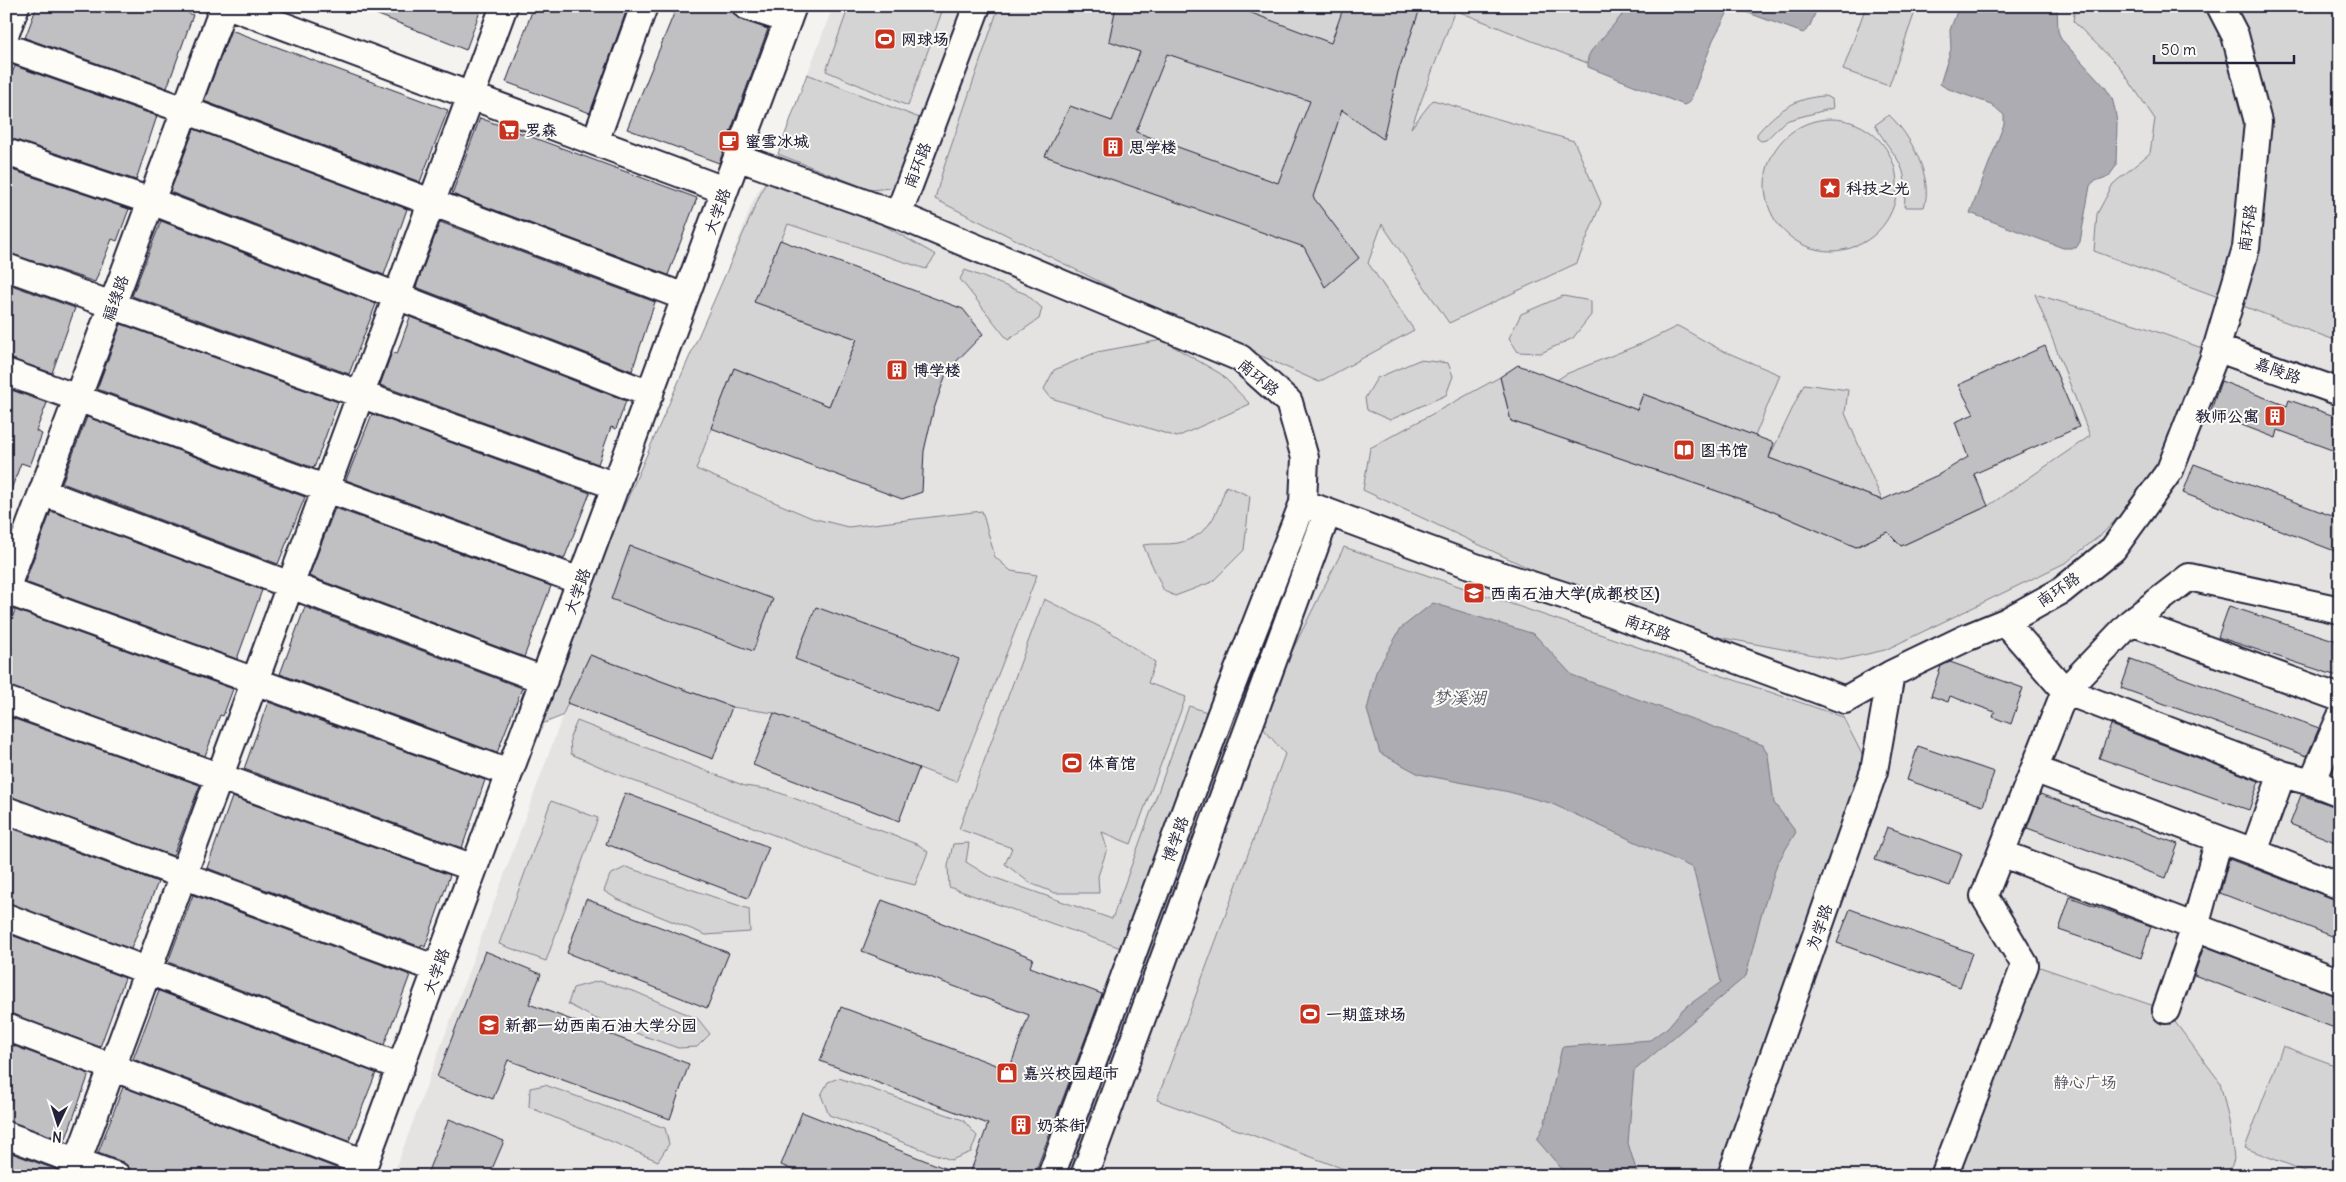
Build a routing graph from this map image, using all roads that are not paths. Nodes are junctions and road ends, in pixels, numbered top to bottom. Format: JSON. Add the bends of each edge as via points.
{"nodes":[{"id":1,"x":16,"y":6,"type":"edge"},
{"id":2,"x":224,"y":6,"type":"edge"},
{"id":3,"x":230,"y":6,"type":"edge"},
{"id":4,"x":504,"y":6,"type":"edge"},
{"id":5,"x":644,"y":6,"type":"edge"},
{"id":6,"x":746,"y":6,"type":"edge"},
{"id":7,"x":977,"y":6,"type":"edge"},
{"id":8,"x":2220,"y":6,"type":"edge"},
{"id":9,"x":790,"y":13,"type":"edge"},
{"id":10,"x":6,"y":32,"type":"edge"},
{"id":11,"x":6,"y":47,"type":"edge"},
{"id":12,"x":470,"y":94,"type":"junction"},
{"id":13,"x":185,"y":110,"type":"junction"},
{"id":14,"x":595,"y":142,"type":"junction"},
{"id":15,"x":6,"y":152,"type":"edge"},
{"id":16,"x":737,"y":157,"type":"junction"},
{"id":17,"x":724,"y":190,"type":"junction"},
{"id":18,"x":151,"y":201,"type":"junction"},
{"id":19,"x":430,"y":202,"type":"junction"},
{"id":20,"x":898,"y":214,"type":"junction"},
{"id":21,"x":6,"y":267,"type":"edge"},
{"id":22,"x":396,"y":295,"type":"junction"},
{"id":23,"x":685,"y":297,"type":"junction"},
{"id":24,"x":112,"y":304,"type":"junction"},
{"id":25,"x":2216,"y":348,"type":"junction"},
{"id":26,"x":6,"y":372,"type":"edge"},
{"id":27,"x":2340,"y":392,"type":"edge"},
{"id":28,"x":360,"y":394,"type":"junction"},
{"id":29,"x":650,"y":394,"type":"junction"},
{"id":30,"x":77,"y":398,"type":"junction"},
{"id":31,"x":616,"y":486,"type":"junction"},
{"id":32,"x":325,"y":488,"type":"junction"},
{"id":33,"x":42,"y":492,"type":"junction"},
{"id":34,"x":1303,"y":503,"type":"junction"},
{"id":35,"x":1327,"y":514,"type":"junction"},
{"id":36,"x":580,"y":581,"type":"junction"},
{"id":37,"x":290,"y":585,"type":"junction"},
{"id":38,"x":6,"y":590,"type":"edge"},
{"id":39,"x":2340,"y":610,"type":"edge"},
{"id":40,"x":2005,"y":622,"type":"junction"},
{"id":41,"x":2130,"y":622,"type":"junction"},
{"id":42,"x":1892,"y":674,"type":"junction"},
{"id":43,"x":254,"y":680,"type":"junction"},
{"id":44,"x":544,"y":680,"type":"junction"},
{"id":45,"x":2065,"y":692,"type":"junction"},
{"id":46,"x":2340,"y":698,"type":"edge"},
{"id":47,"x":6,"y":700,"type":"edge"},
{"id":48,"x":2340,"y":718,"type":"edge"},
{"id":49,"x":2034,"y":770,"type":"junction"},
{"id":50,"x":509,"y":773,"type":"junction"},
{"id":51,"x":2282,"y":774,"type":"junction"},
{"id":52,"x":219,"y":776,"type":"junction"},
{"id":53,"x":2312,"y":782,"type":"junction"},
{"id":54,"x":2340,"y":793,"type":"edge"},
{"id":55,"x":6,"y":810,"type":"edge"},
{"id":56,"x":2219,"y":839,"type":"junction"},
{"id":57,"x":2254,"y":852,"type":"junction"},
{"id":58,"x":2001,"y":854,"type":"junction"},
{"id":59,"x":474,"y":868,"type":"junction"},
{"id":60,"x":183,"y":875,"type":"junction"},
{"id":61,"x":2340,"y":886,"type":"edge"},
{"id":62,"x":6,"y":917,"type":"edge"},
{"id":63,"x":2195,"y":927,"type":"junction"},
{"id":64,"x":437,"y":969,"type":"junction"},
{"id":65,"x":148,"y":971,"type":"junction"},
{"id":66,"x":2340,"y":982,"type":"edge"},
{"id":67,"x":2166,"y":1010,"type":"dead end"},
{"id":68,"x":6,"y":1027,"type":"edge"},
{"id":69,"x":401,"y":1067,"type":"junction"},
{"id":70,"x":112,"y":1068,"type":"junction"},
{"id":71,"x":6,"y":1135,"type":"edge"},
{"id":72,"x":75,"y":1169,"type":"edge"},
{"id":73,"x":362,"y":1169,"type":"edge"},
{"id":74,"x":117,"y":1176,"type":"edge"},
{"id":75,"x":1051,"y":1176,"type":"edge"},
{"id":76,"x":1084,"y":1176,"type":"edge"},
{"id":77,"x":1731,"y":1176,"type":"edge"},
{"id":78,"x":1944,"y":1176,"type":"edge"}],
"edges":[{"from":1,"to":10,"type":"street"},
{"from":2,"to":13,"type":"street","name":"福缘路"},
{"from":3,"to":12,"type":"street"},
{"from":4,"to":12,"type":"street"},
{"from":5,"to":14,"type":"street"},
{"from":6,"to":9,"type":"street"},
{"from":7,"to":20,"type":"street","name":"南环路"},
{"from":8,"to":25,"type":"street","name":"南环路","via":[[2235,35],[2258,122],[2246,248]]},
{"from":9,"to":16,"type":"street","name":"大学路"},
{"from":11,"to":13,"type":"street"},
{"from":12,"to":14,"type":"street"},
{"from":12,"to":19,"type":"street"},
{"from":13,"to":18,"type":"street","name":"福缘路"},
{"from":13,"to":19,"type":"street"},
{"from":14,"to":17,"type":"street"},
{"from":15,"to":18,"type":"street"},
{"from":16,"to":17,"type":"street","name":"大学路"},
{"from":16,"to":20,"type":"street"},
{"from":17,"to":23,"type":"street","name":"大学路"},
{"from":18,"to":22,"type":"street"},
{"from":18,"to":24,"type":"street","name":"福缘路"},
{"from":19,"to":22,"type":"street"},
{"from":19,"to":23,"type":"street"},
{"from":20,"to":34,"type":"street","name":"南环路","via":[[1240,358],[1289,402],[1305,458]]},
{"from":21,"to":24,"type":"street"},
{"from":22,"to":28,"type":"street"},
{"from":22,"to":29,"type":"street"},
{"from":23,"to":29,"type":"street","name":"大学路"},
{"from":24,"to":28,"type":"street"},
{"from":24,"to":30,"type":"street","name":"福缘路"},
{"from":25,"to":27,"type":"street","name":"嘉陵路"},
{"from":25,"to":40,"type":"street","name":"南环路","via":[[2170,470],[2113,549],[2060,591]]},
{"from":26,"to":30,"type":"street"},
{"from":28,"to":31,"type":"street"},
{"from":28,"to":32,"type":"street"},
{"from":29,"to":31,"type":"street","name":"大学路"},
{"from":30,"to":32,"type":"street"},
{"from":30,"to":33,"type":"street","name":"福缘路"},
{"from":31,"to":36,"type":"street","name":"大学路"},
{"from":32,"to":36,"type":"street"},
{"from":32,"to":37,"type":"street"},
{"from":33,"to":37,"type":"street"},
{"from":33,"to":38,"type":"street","name":"福缘路"},
{"from":34,"to":35,"type":"street","name":"南环路"},
{"from":34,"to":75,"type":"street","name":"博学路","via":[[1220,716]]},
{"from":35,"to":42,"type":"street","name":"南环路","via":[[1566,596],[1845,700]]},
{"from":35,"to":76,"type":"street","name":"博学路"},
{"from":36,"to":44,"type":"street","name":"大学路"},
{"from":37,"to":43,"type":"street"},
{"from":37,"to":44,"type":"street"},
{"from":38,"to":43,"type":"street"},
{"from":39,"to":41,"type":"street","via":[[2188,577]]},
{"from":40,"to":42,"type":"street","name":"南环路"},
{"from":40,"to":45,"type":"street"},
{"from":41,"to":45,"type":"street"},
{"from":41,"to":46,"type":"street"},
{"from":42,"to":77,"type":"street","name":"为学路","via":[[1874,771]]},
{"from":43,"to":50,"type":"street"},
{"from":43,"to":52,"type":"street"},
{"from":44,"to":50,"type":"street","name":"大学路"},
{"from":45,"to":49,"type":"street"},
{"from":45,"to":51,"type":"street"},
{"from":47,"to":52,"type":"street"},
{"from":48,"to":53,"type":"street"},
{"from":49,"to":56,"type":"street"},
{"from":49,"to":58,"type":"street"},
{"from":50,"to":59,"type":"street","name":"大学路"},
{"from":51,"to":53,"type":"street"},
{"from":51,"to":57,"type":"street"},
{"from":52,"to":59,"type":"street"},
{"from":52,"to":60,"type":"street"},
{"from":53,"to":54,"type":"street"},
{"from":55,"to":60,"type":"street"},
{"from":56,"to":57,"type":"street"},
{"from":56,"to":63,"type":"street"},
{"from":57,"to":61,"type":"street"},
{"from":58,"to":63,"type":"street"},
{"from":58,"to":78,"type":"street","via":[[1984,896],[2025,965]]},
{"from":59,"to":64,"type":"street","name":"大学路"},
{"from":60,"to":64,"type":"street"},
{"from":60,"to":65,"type":"street"},
{"from":62,"to":65,"type":"street"},
{"from":63,"to":66,"type":"street"},
{"from":63,"to":67,"type":"street"},
{"from":64,"to":69,"type":"street","name":"大学路"},
{"from":65,"to":69,"type":"street"},
{"from":65,"to":70,"type":"street"},
{"from":68,"to":70,"type":"street"},
{"from":69,"to":73,"type":"street","name":"大学路"},
{"from":70,"to":72,"type":"street"},
{"from":70,"to":73,"type":"street"},
{"from":71,"to":72,"type":"street"},
{"from":72,"to":74,"type":"street"}]}
